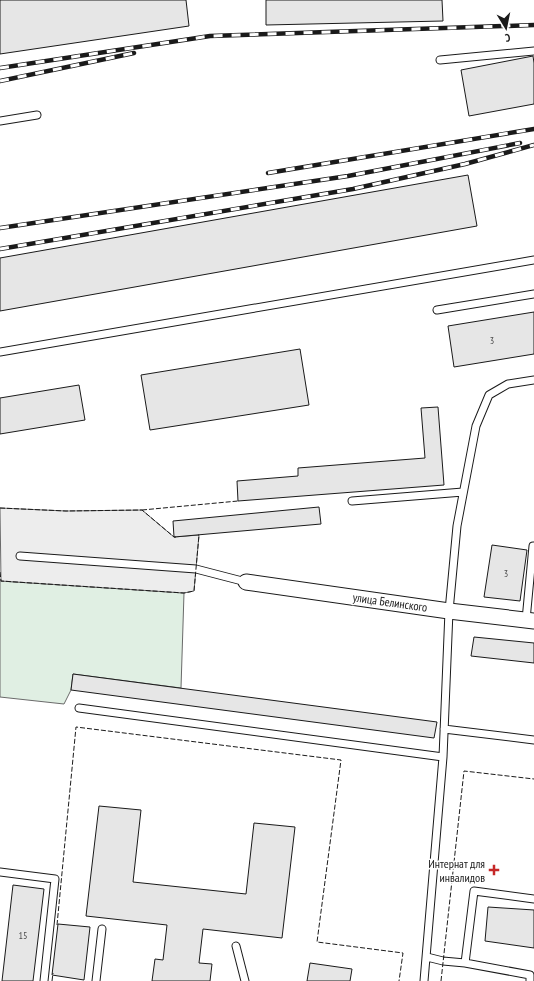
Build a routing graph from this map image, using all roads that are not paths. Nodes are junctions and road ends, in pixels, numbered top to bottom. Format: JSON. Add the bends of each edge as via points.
{"nodes":[{"id":1,"x":534,"y":51,"type":"edge"},
{"id":2,"x":440,"y":60,"type":"dead end"},
{"id":3,"x":37,"y":115,"type":"dead end"},
{"id":4,"x":0,"y":121,"type":"edge"},
{"id":5,"x":534,"y":260,"type":"edge"},
{"id":6,"x":534,"y":294,"type":"edge"},
{"id":7,"x":437,"y":310,"type":"dead end"},
{"id":8,"x":0,"y":352,"type":"edge"},
{"id":9,"x":534,"y":380,"type":"edge"},
{"id":10,"x":463,"y":492,"type":"junction"},
{"id":11,"x":352,"y":502,"type":"dead end"},
{"id":12,"x":534,"y":546,"type":"edge"},
{"id":13,"x":20,"y":556,"type":"dead end"},
{"id":14,"x":246,"y":582,"type":"joint"},
{"id":15,"x":449,"y":611,"type":"junction"},
{"id":16,"x":530,"y":620,"type":"edge"},
{"id":17,"x":79,"y":708,"type":"dead end"},
{"id":18,"x":444,"y":729,"type":"junction"},
{"id":19,"x":534,"y":740,"type":"edge"},
{"id":20,"x":443,"y":757,"type":"junction"},
{"id":21,"x":0,"y":872,"type":"edge"},
{"id":22,"x":534,"y":899,"type":"edge"},
{"id":23,"x":102,"y":929,"type":"dead end"},
{"id":24,"x":236,"y":946,"type":"dead end"},
{"id":25,"x":427,"y":957,"type":"junction"},
{"id":26,"x":465,"y":963,"type":"junction"},
{"id":27,"x":44,"y":981,"type":"edge"},
{"id":28,"x":96,"y":981,"type":"edge"},
{"id":29,"x":245,"y":981,"type":"edge"},
{"id":30,"x":424,"y":981,"type":"edge"},
{"id":31,"x":530,"y":981,"type":"edge"}],
"edges":[{"from":1,"to":2,"type":"lane"},
{"from":3,"to":4,"type":"lane"},
{"from":5,"to":8,"type":"lane"},
{"from":6,"to":7,"type":"lane"},
{"from":9,"to":10,"type":"lane","via":[[508,384],[489,394],[476,426]]},
{"from":10,"to":11,"type":"lane"},
{"from":10,"to":15,"type":"lane"},
{"from":12,"to":16,"type":"lane"},
{"from":13,"to":14,"type":"lane","via":[[196,569]]},
{"from":14,"to":15,"type":"street","name":"улица Белинского"},
{"from":15,"to":16,"type":"street","name":"улица Белинского"},
{"from":15,"to":18,"type":"lane"},
{"from":17,"to":20,"type":"lane"},
{"from":18,"to":19,"type":"lane"},
{"from":18,"to":20,"type":"lane"},
{"from":20,"to":25,"type":"lane"},
{"from":21,"to":27,"type":"lane","via":[[55,879]]},
{"from":22,"to":26,"type":"lane","via":[[474,891]]},
{"from":23,"to":28,"type":"lane"},
{"from":24,"to":29,"type":"lane"},
{"from":25,"to":26,"type":"lane"},
{"from":25,"to":30,"type":"lane"},
{"from":26,"to":31,"type":"lane","via":[[530,975]]}]}
